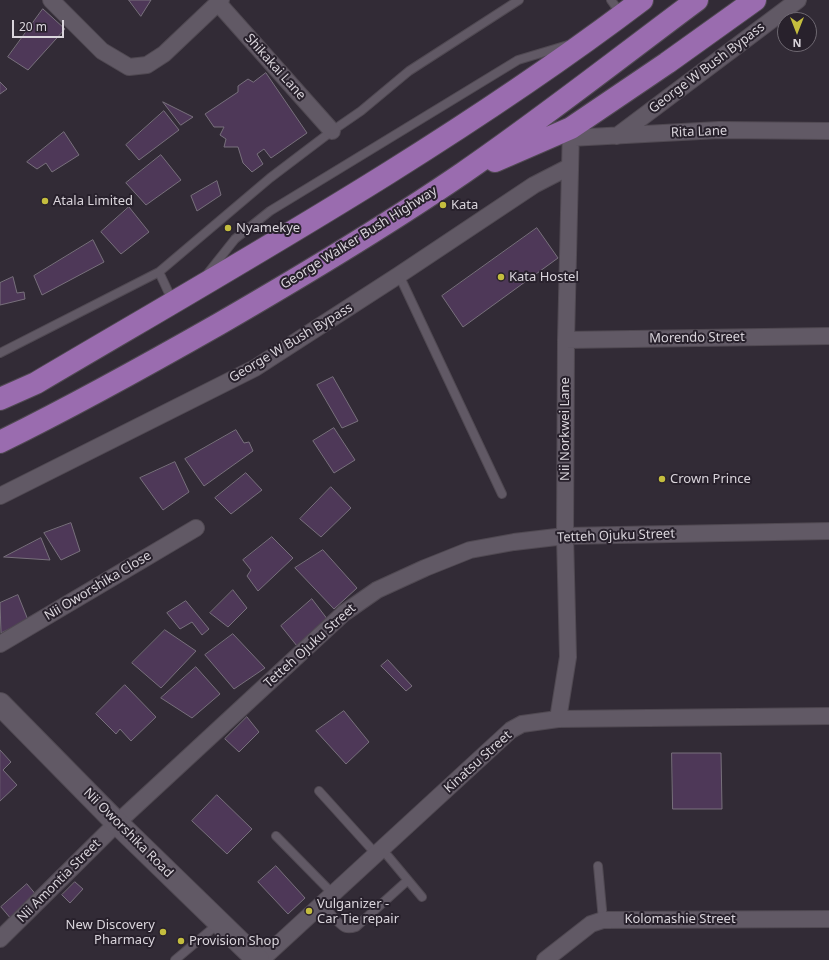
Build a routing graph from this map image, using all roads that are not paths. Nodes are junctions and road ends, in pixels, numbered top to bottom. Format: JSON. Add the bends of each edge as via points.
{"nodes":[{"id":1,"x":51,"y":0,"type":"edge"},
{"id":2,"x":519,"y":0,"type":"edge"},
{"id":3,"x":642,"y":0,"type":"edge"},
{"id":4,"x":697,"y":0,"type":"edge"},
{"id":5,"x":755,"y":0,"type":"edge"},
{"id":6,"x":798,"y":0,"type":"edge"},
{"id":7,"x":220,"y":2,"type":"edge"},
{"id":8,"x":616,"y":8,"type":"edge"},
{"id":9,"x":593,"y":37,"type":"junction"},
{"id":10,"x":332,"y":131,"type":"junction"},
{"id":11,"x":829,"y":131,"type":"edge"},
{"id":12,"x":570,"y":133,"type":"junction"},
{"id":13,"x":617,"y":136,"type":"junction"},
{"id":14,"x":569,"y":167,"type":"junction"},
{"id":15,"x":462,"y":173,"type":"junction"},
{"id":16,"x":158,"y":272,"type":"junction"},
{"id":17,"x":400,"y":275,"type":"junction"},
{"id":18,"x":196,"y":288,"type":"junction"},
{"id":19,"x":173,"y":302,"type":"junction"},
{"id":20,"x":829,"y":336,"type":"edge"},
{"id":21,"x":566,"y":340,"type":"junction"},
{"id":22,"x":0,"y":353,"type":"edge"},
{"id":23,"x":0,"y":399,"type":"edge"},
{"id":24,"x":0,"y":442,"type":"edge"},
{"id":25,"x":502,"y":494,"type":"dead end"},
{"id":26,"x":0,"y":496,"type":"edge"},
{"id":27,"x":196,"y":528,"type":"dead end"},
{"id":28,"x":829,"y":531,"type":"edge"},
{"id":29,"x":565,"y":536,"type":"junction"},
{"id":30,"x":0,"y":644,"type":"edge"},
{"id":31,"x":0,"y":704,"type":"edge"},
{"id":32,"x":829,"y":716,"type":"edge"},
{"id":33,"x":558,"y":719,"type":"junction"},
{"id":34,"x":319,"y":791,"type":"dead end"},
{"id":35,"x":117,"y":823,"type":"junction"},
{"id":36,"x":276,"y":836,"type":"dead end"},
{"id":37,"x":379,"y":852,"type":"junction"},
{"id":38,"x":598,"y":866,"type":"dead end"},
{"id":39,"x":408,"y":880,"type":"junction"},
{"id":40,"x":422,"y":897,"type":"dead end"},
{"id":41,"x":328,"y":899,"type":"junction"},
{"id":42,"x":829,"y":919,"type":"edge"},
{"id":43,"x":603,"y":920,"type":"junction"},
{"id":44,"x":220,"y":923,"type":"junction"},
{"id":45,"x":0,"y":939,"type":"edge"},
{"id":46,"x":175,"y":960,"type":"edge"},
{"id":47,"x":258,"y":960,"type":"edge"},
{"id":48,"x":261,"y":960,"type":"edge"},
{"id":49,"x":545,"y":960,"type":"edge"}],
"edges":[{"from":1,"to":7,"type":"street","via":[[102,51],[129,67],[147,65],[164,54]]},
{"from":2,"to":10,"type":"lane","via":[[410,71]]},
{"from":3,"to":8,"type":"highway"},
{"from":4,"to":15,"type":"highway","name":"George Walker Bush Highway","via":[[541,118]]},
{"from":5,"to":12,"type":"highway"},
{"from":6,"to":13,"type":"street","name":"George W Bush Bypass"},
{"from":7,"to":10,"type":"street","name":"Shikakai Lane"},
{"from":8,"to":9,"type":"highway"},
{"from":9,"to":18,"type":"highway","via":[[489,108],[330,209]]},
{"from":9,"to":18,"type":"lane","via":[[518,60],[270,211],[235,239]]},
{"from":10,"to":16,"type":"lane","via":[[270,178]]},
{"from":11,"to":13,"type":"street","name":"Rita Lane","via":[[719,130]]},
{"from":12,"to":13,"type":"street","name":"Rita Lane"},
{"from":12,"to":14,"type":"street","name":"Nii Norkwei Lane"},
{"from":12,"to":15,"type":"highway"},
{"from":14,"to":17,"type":"street","name":"George W Bush Bypass","via":[[534,185]]},
{"from":14,"to":21,"type":"street","name":"Nii Norkwei Lane"},
{"from":15,"to":24,"type":"highway","name":"George Walker Bush Highway","via":[[271,294],[86,398]]},
{"from":16,"to":19,"type":"lane"},
{"from":16,"to":22,"type":"lane"},
{"from":17,"to":25,"type":"lane"},
{"from":17,"to":26,"type":"street","name":"George W Bush Bypass","via":[[255,368]]},
{"from":18,"to":19,"type":"highway"},
{"from":19,"to":23,"type":"highway","via":[[36,383]]},
{"from":20,"to":21,"type":"street","name":"Morendo Street"},
{"from":21,"to":29,"type":"street","name":"Nii Norkwei Lane"},
{"from":27,"to":30,"type":"street","name":"Nii Oworshika Close"},
{"from":28,"to":29,"type":"street","name":"Tetteh Ojuku Street"},
{"from":29,"to":33,"type":"street","name":"Nii Norkwei Lane","via":[[568,658]]},
{"from":29,"to":35,"type":"street","name":"Tetteh Ojuku Street","via":[[470,550],[377,590],[344,613]]},
{"from":31,"to":35,"type":"street","name":"Nii Oworshika Road"},
{"from":32,"to":33,"type":"street","name":"Kinatsu Street"},
{"from":33,"to":37,"type":"street","name":"Kinatsu Street","via":[[522,724],[511,730]]},
{"from":34,"to":37,"type":"lane"},
{"from":35,"to":44,"type":"street","name":"Nii Oworshika Road"},
{"from":35,"to":45,"type":"street","name":"Nii Amontia Street"},
{"from":36,"to":41,"type":"lane"},
{"from":37,"to":39,"type":"lane"},
{"from":37,"to":41,"type":"street","name":"Kinatsu Street"},
{"from":38,"to":43,"type":"lane"},
{"from":39,"to":40,"type":"lane"},
{"from":39,"to":41,"type":"lane","via":[[356,927],[345,928],[340,924]]},
{"from":41,"to":48,"type":"street","name":"Kinatsu Street"},
{"from":42,"to":43,"type":"street","name":"Kolomashie Street"},
{"from":43,"to":49,"type":"street","name":"Kolomashie Street","via":[[591,924]]},
{"from":44,"to":46,"type":"lane"},
{"from":44,"to":47,"type":"street","name":"Nii Oworshika Road"}]}
